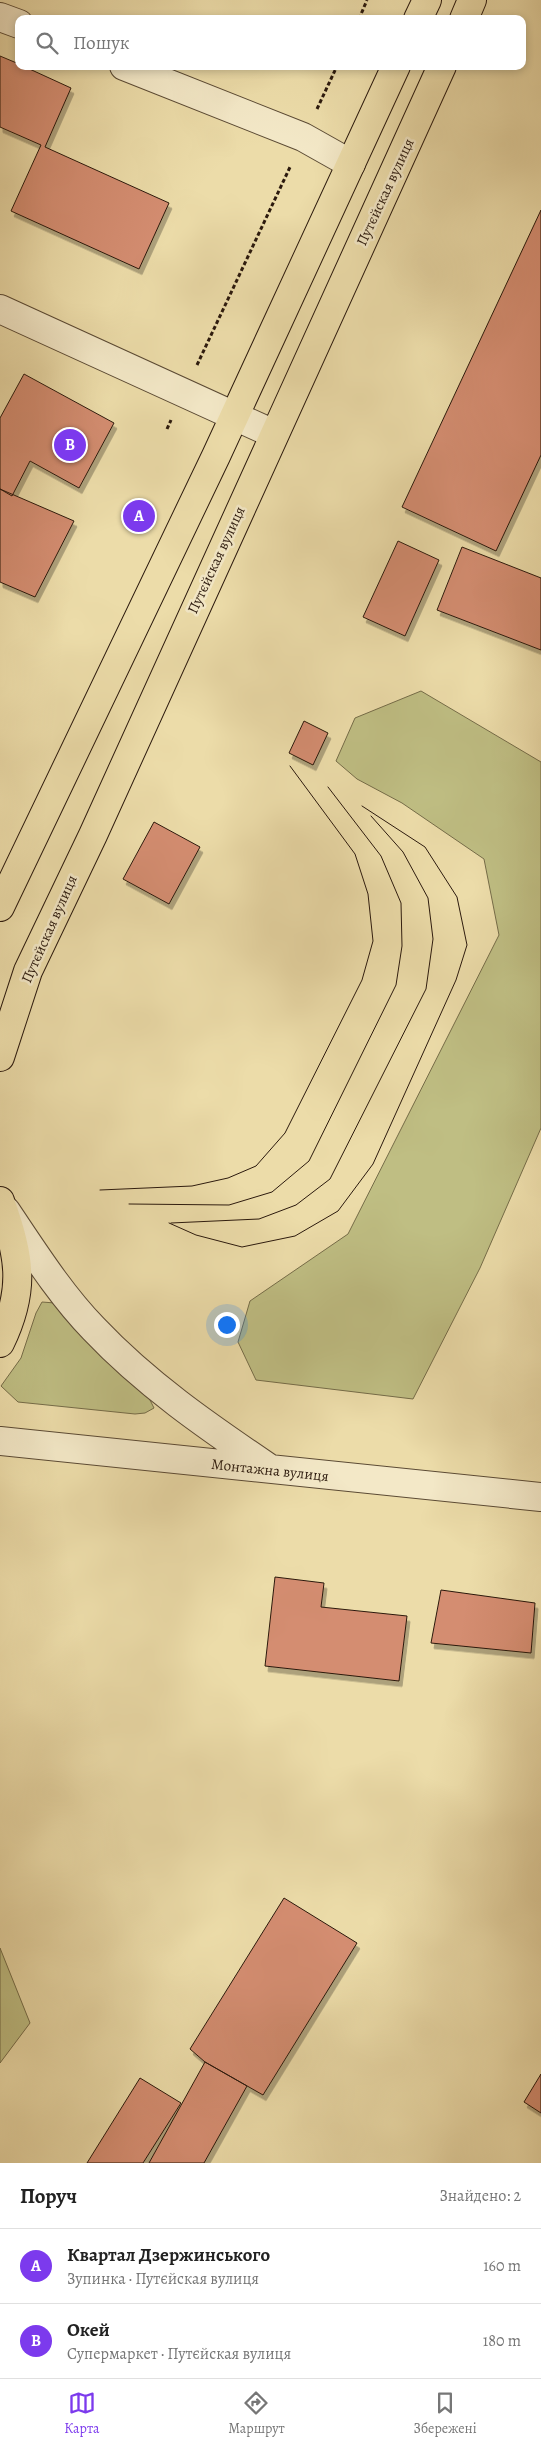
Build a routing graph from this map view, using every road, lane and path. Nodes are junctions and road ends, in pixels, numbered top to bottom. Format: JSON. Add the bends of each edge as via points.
{"nodes":[{"id":1,"x":367,"y":0,"type":"edge"},
{"id":2,"x":427,"y":0,"type":"edge"},
{"id":3,"x":472,"y":0,"type":"edge"},
{"id":4,"x":361,"y":15,"type":"edge"},
{"id":5,"x":420,"y":15,"type":"edge"},
{"id":6,"x":466,"y":15,"type":"edge"},
{"id":7,"x":0,"y":17,"type":"edge"},
{"id":8,"x":15,"y":23,"type":"edge"},
{"id":9,"x":134,"y":70,"type":"edge"},
{"id":10,"x":334,"y":70,"type":"edge"},
{"id":11,"x":394,"y":70,"type":"edge"},
{"id":12,"x":440,"y":70,"type":"edge"},
{"id":13,"x":304,"y":137,"type":"junction"},
{"id":14,"x":351,"y":164,"type":"junction"},
{"id":15,"x":0,"y":309,"type":"edge"},
{"id":16,"x":184,"y":393,"type":"junction"},
{"id":17,"x":234,"y":416,"type":"junction"},
{"id":18,"x":167,"y":429,"type":"dead end"},
{"id":19,"x":274,"y":434,"type":"junction"},
{"id":20,"x":0,"y":907,"type":"edge"},
{"id":21,"x":0,"y":1057,"type":"edge"},
{"id":22,"x":0,"y":1201,"type":"edge"},
{"id":23,"x":0,"y":1343,"type":"edge"},
{"id":24,"x":0,"y":1441,"type":"edge"},
{"id":25,"x":273,"y":1470,"type":"junction"},
{"id":26,"x":541,"y":1497,"type":"edge"}],
"edges":[{"from":1,"to":4,"type":"path"},
{"from":2,"to":5,"type":"main road"},
{"from":3,"to":6,"type":"main road"},
{"from":7,"to":8,"type":"street"},
{"from":9,"to":13,"type":"street"},
{"from":10,"to":13,"type":"path"},
{"from":11,"to":14,"type":"main road"},
{"from":12,"to":19,"type":"main road","name":"Путєйская вулиця"},
{"from":13,"to":14,"type":"street"},
{"from":13,"to":16,"type":"path"},
{"from":14,"to":17,"type":"main road"},
{"from":15,"to":16,"type":"street"},
{"from":16,"to":17,"type":"street"},
{"from":16,"to":18,"type":"path"},
{"from":17,"to":19,"type":"street"},
{"from":17,"to":20,"type":"main road"},
{"from":19,"to":21,"type":"main road","name":"Путєйская вулиця","via":[[28,971]]},
{"from":22,"to":23,"type":"main road","via":[[14,1240],[18,1281],[10,1322]]},
{"from":22,"to":25,"type":"street","via":[[44,1268],[94,1329],[149,1382],[196,1419]]},
{"from":24,"to":25,"type":"street","name":"Монтажна вулиця"},
{"from":25,"to":26,"type":"street","name":"Монтажна вулиця"}]}
